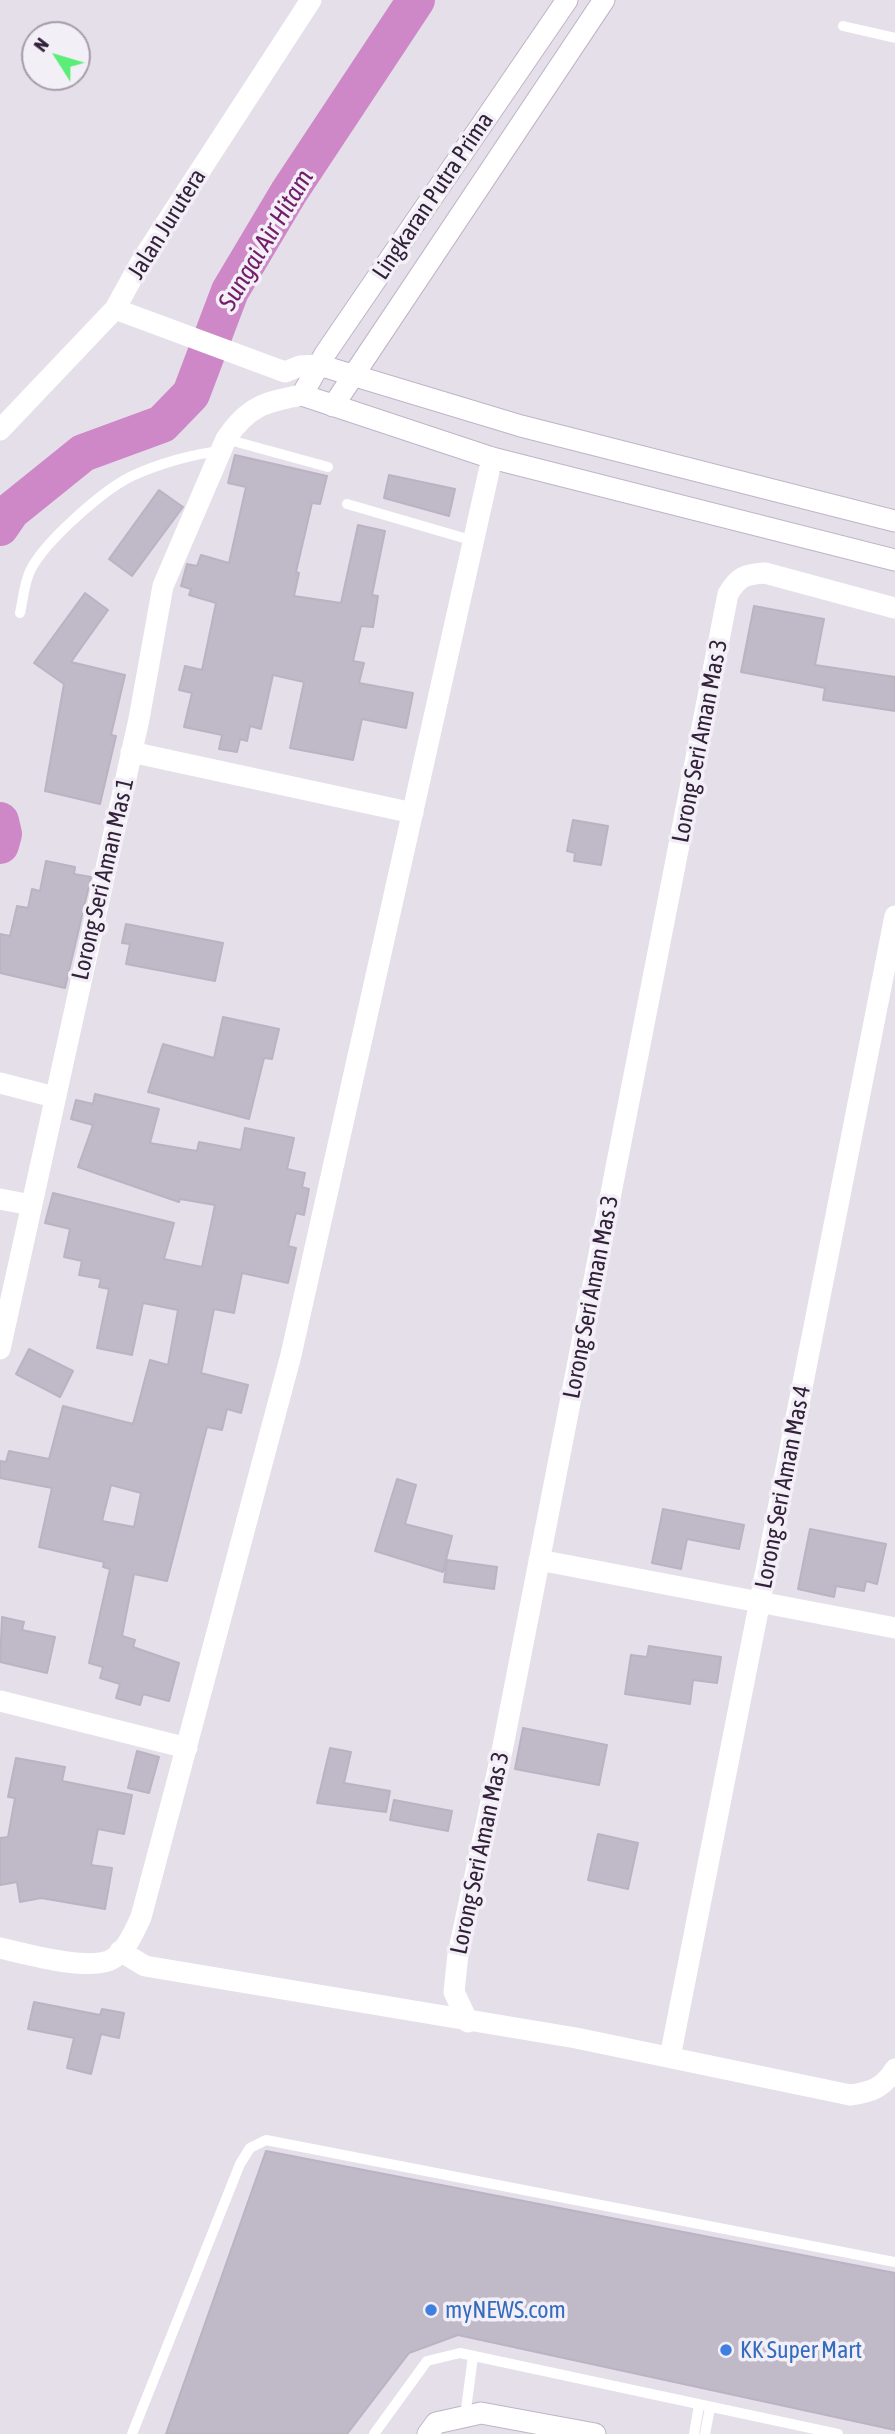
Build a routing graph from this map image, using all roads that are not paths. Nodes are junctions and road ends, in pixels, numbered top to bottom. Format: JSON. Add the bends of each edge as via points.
{"nodes":[{"id":1,"x":311,"y":0,"type":"edge"},
{"id":2,"x":567,"y":0,"type":"edge"},
{"id":3,"x":604,"y":0,"type":"edge"},
{"id":4,"x":843,"y":26,"type":"dead end"},
{"id":5,"x":895,"y":38,"type":"edge"},
{"id":6,"x":115,"y":309,"type":"junction"},
{"id":7,"x":319,"y":365,"type":"junction"},
{"id":8,"x":285,"y":372,"type":"junction"},
{"id":9,"x":351,"y":375,"type":"junction"},
{"id":10,"x":302,"y":395,"type":"junction"},
{"id":11,"x":333,"y":406,"type":"junction"},
{"id":12,"x":0,"y":430,"type":"edge"},
{"id":13,"x":223,"y":445,"type":"junction"},
{"id":14,"x":492,"y":458,"type":"junction"},
{"id":15,"x":328,"y":467,"type":"dead end"},
{"id":16,"x":347,"y":504,"type":"dead end"},
{"id":17,"x":895,"y":521,"type":"edge"},
{"id":18,"x":474,"y":541,"type":"junction"},
{"id":19,"x":895,"y":560,"type":"edge"},
{"id":20,"x":895,"y":608,"type":"edge"},
{"id":21,"x":20,"y":613,"type":"dead end"},
{"id":22,"x":131,"y":752,"type":"junction"},
{"id":23,"x":413,"y":813,"type":"junction"},
{"id":24,"x":895,"y":916,"type":"edge"},
{"id":25,"x":0,"y":1083,"type":"edge"},
{"id":26,"x":54,"y":1097,"type":"junction"},
{"id":27,"x":0,"y":1199,"type":"edge"},
{"id":28,"x":31,"y":1205,"type":"junction"},
{"id":29,"x":0,"y":1349,"type":"edge"},
{"id":30,"x":539,"y":1560,"type":"junction"},
{"id":31,"x":760,"y":1602,"type":"junction"},
{"id":32,"x":895,"y":1628,"type":"edge"},
{"id":33,"x":0,"y":1701,"type":"edge"},
{"id":34,"x":187,"y":1748,"type":"junction"},
{"id":35,"x":0,"y":1948,"type":"edge"},
{"id":36,"x":120,"y":1951,"type":"junction"},
{"id":37,"x":468,"y":2022,"type":"junction"},
{"id":38,"x":670,"y":2057,"type":"junction"},
{"id":39,"x":895,"y":2069,"type":"edge"},
{"id":40,"x":895,"y":2262,"type":"edge"},
{"id":41,"x":473,"y":2356,"type":"junction"},
{"id":42,"x":704,"y":2407,"type":"junction"},
{"id":43,"x":465,"y":2417,"type":"junction"},
{"id":44,"x":132,"y":2434,"type":"edge"},
{"id":45,"x":374,"y":2434,"type":"edge"},
{"id":46,"x":428,"y":2434,"type":"edge"},
{"id":47,"x":594,"y":2434,"type":"edge"},
{"id":48,"x":694,"y":2434,"type":"edge"},
{"id":49,"x":705,"y":2434,"type":"edge"},
{"id":50,"x":838,"y":2434,"type":"edge"}],
"edges":[{"from":1,"to":6,"type":"street","name":"Jalan Jurutera"},
{"from":2,"to":7,"type":"street","name":"Lingkaran Putra Prima"},
{"from":3,"to":9,"type":"street","name":"Lingkaran Putra Prima"},
{"from":4,"to":5,"type":"lane"},
{"from":6,"to":8,"type":"street"},
{"from":6,"to":12,"type":"street","name":"Jalan Jurutera"},
{"from":7,"to":8,"type":"street"},
{"from":7,"to":9,"type":"street"},
{"from":7,"to":10,"type":"street","name":"Lingkaran Putra Prima"},
{"from":8,"to":10,"type":"street","via":[[290,386]]},
{"from":9,"to":11,"type":"street","name":"Lingkaran Putra Prima"},
{"from":9,"to":17,"type":"street","via":[[521,426]]},
{"from":10,"to":11,"type":"street"},
{"from":10,"to":13,"type":"street","name":"Lorong Seri Aman Mas 1","via":[[264,402],[238,421]]},
{"from":11,"to":14,"type":"street"},
{"from":13,"to":15,"type":"lane"},
{"from":13,"to":21,"type":"lane","via":[[131,477],[72,521],[44,548],[29,572]]},
{"from":13,"to":22,"type":"street","name":"Lorong Seri Aman Mas 1","via":[[163,586]]},
{"from":14,"to":18,"type":"street"},
{"from":14,"to":19,"type":"street"},
{"from":16,"to":18,"type":"lane"},
{"from":18,"to":23,"type":"street"},
{"from":20,"to":30,"type":"street","name":"Lorong Seri Aman Mas 3","via":[[765,573],[744,576],[728,594]]},
{"from":22,"to":23,"type":"street"},
{"from":22,"to":26,"type":"street","name":"Lorong Seri Aman Mas 1"},
{"from":23,"to":34,"type":"street","via":[[291,1355]]},
{"from":24,"to":31,"type":"street","name":"Lorong Seri Aman Mas 4"},
{"from":25,"to":26,"type":"street"},
{"from":26,"to":28,"type":"street","name":"Lorong Seri Aman Mas 1"},
{"from":27,"to":28,"type":"street"},
{"from":28,"to":29,"type":"street","name":"Lorong Seri Aman Mas 1"},
{"from":30,"to":31,"type":"street"},
{"from":30,"to":37,"type":"street","name":"Lorong Seri Aman Mas 3","via":[[458,1954],[454,1992]]},
{"from":31,"to":32,"type":"street"},
{"from":31,"to":38,"type":"street","name":"Lorong Seri Aman Mas 4"},
{"from":33,"to":34,"type":"street"},
{"from":34,"to":36,"type":"street","via":[[141,1917]]},
{"from":35,"to":36,"type":"street","via":[[95,1966]]},
{"from":36,"to":37,"type":"street","via":[[145,1966]]},
{"from":37,"to":38,"type":"street"},
{"from":38,"to":39,"type":"street","via":[[850,2095],[886,2084]]},
{"from":40,"to":44,"type":"lane","via":[[266,2140],[250,2148],[240,2164]]},
{"from":41,"to":42,"type":"lane"},
{"from":41,"to":43,"type":"lane"},
{"from":41,"to":45,"type":"lane","via":[[460,2353],[427,2361]]},
{"from":42,"to":48,"type":"lane"},
{"from":42,"to":49,"type":"lane"},
{"from":42,"to":50,"type":"lane"},
{"from":43,"to":46,"type":"street","via":[[436,2423]]},
{"from":43,"to":47,"type":"street","via":[[481,2413]]}]}
